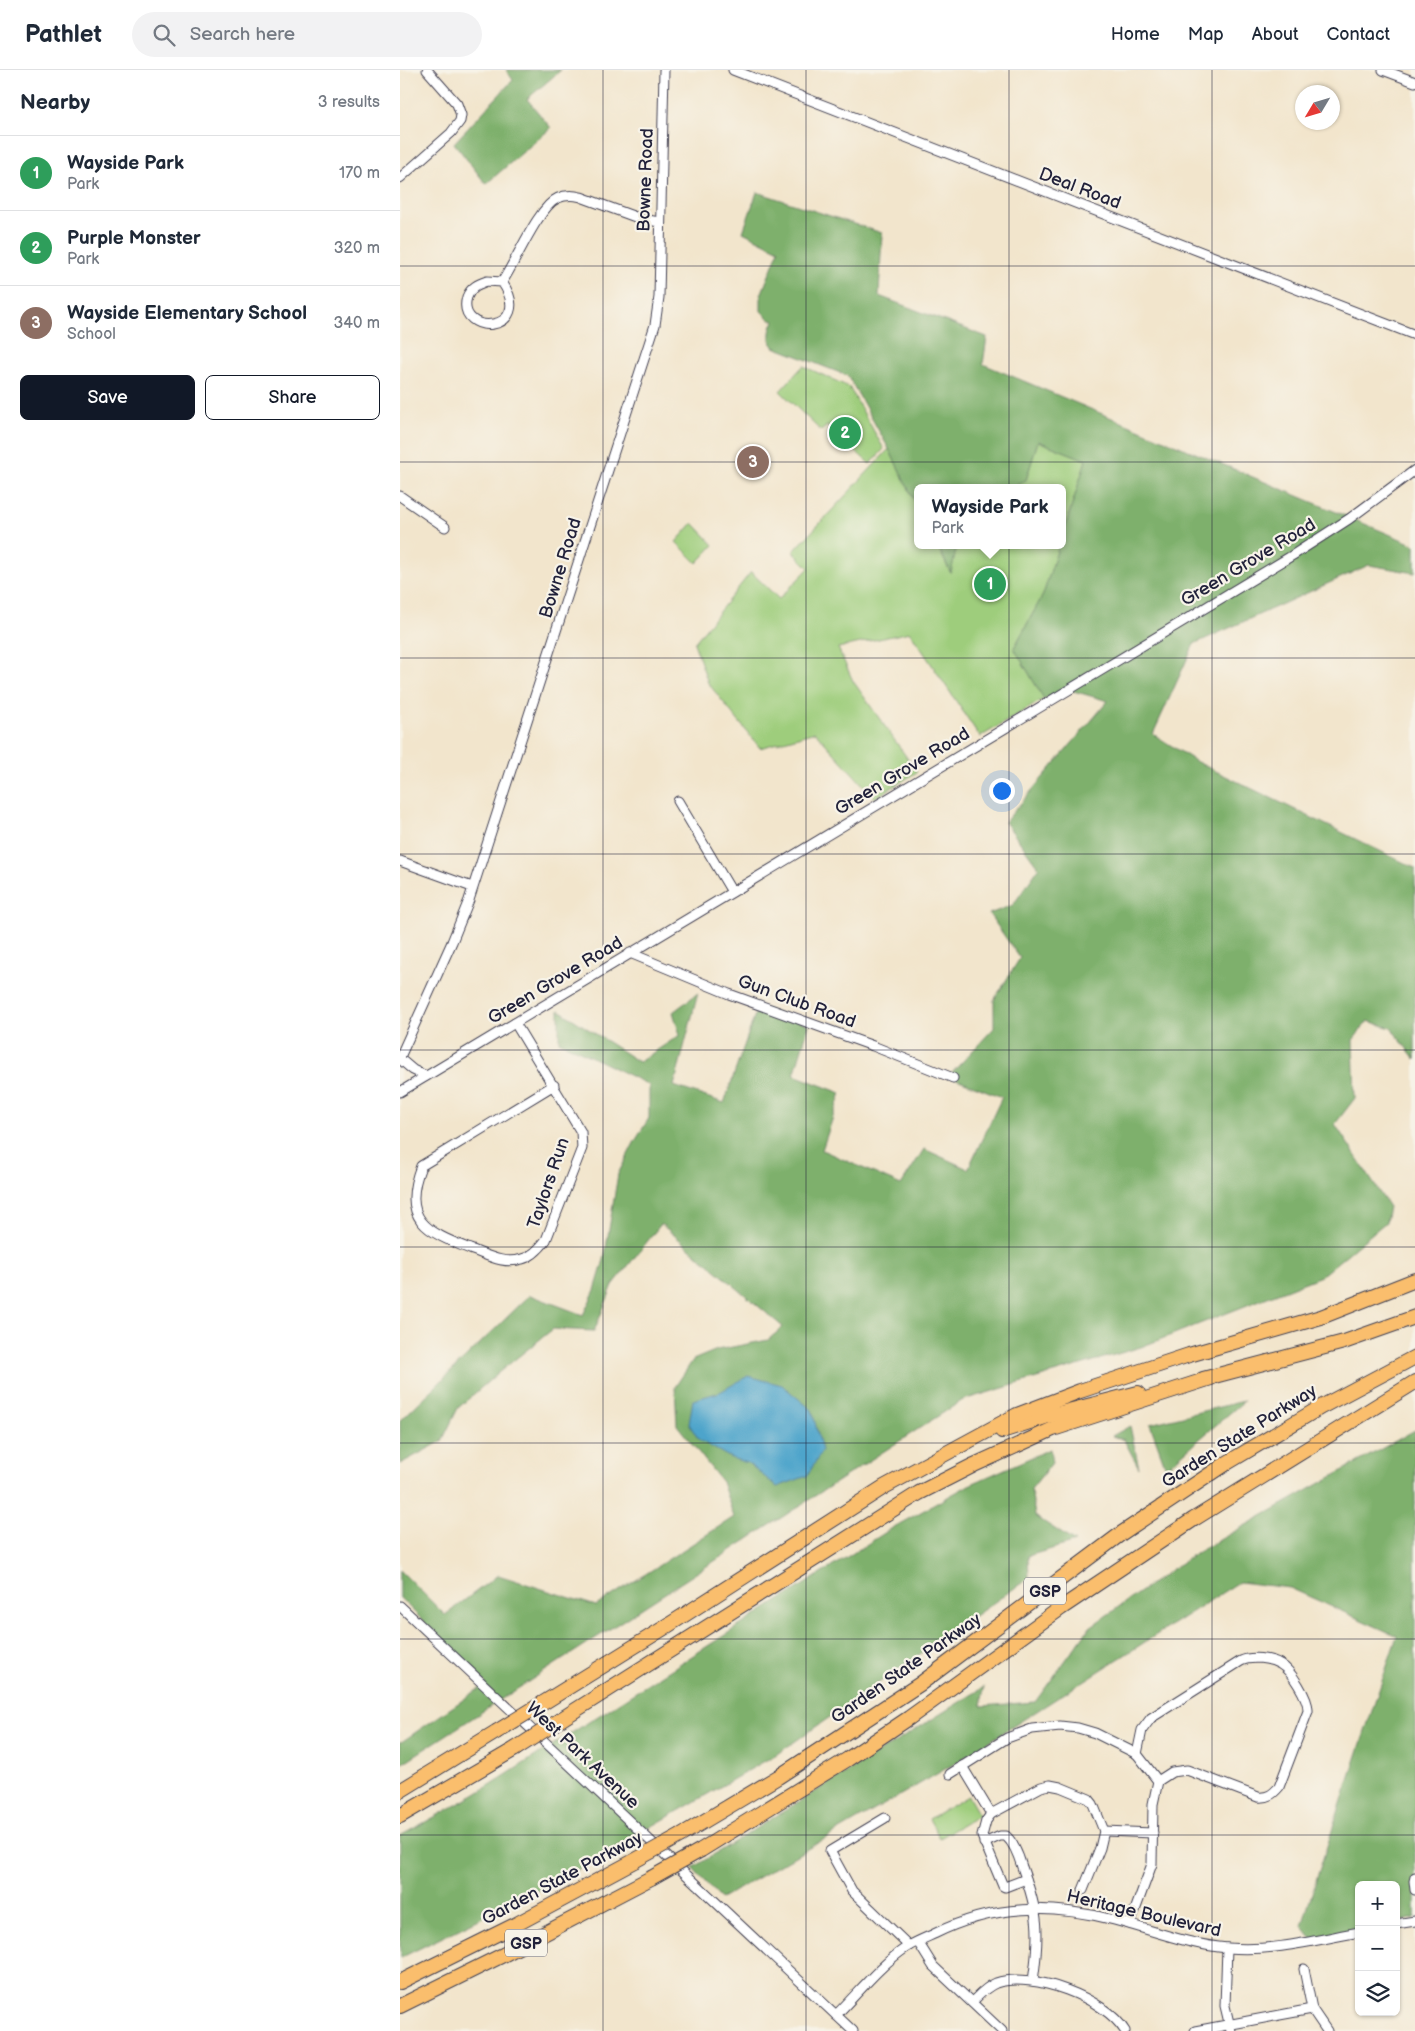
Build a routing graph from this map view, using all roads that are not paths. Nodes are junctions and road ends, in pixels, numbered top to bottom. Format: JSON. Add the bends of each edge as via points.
{"nodes":[{"id":1,"x":427,"y":70,"type":"edge"},
{"id":2,"x":664,"y":70,"type":"edge"},
{"id":3,"x":733,"y":70,"type":"edge"},
{"id":4,"x":1383,"y":70,"type":"edge"},
{"id":5,"x":1415,"y":82,"type":"edge"},
{"id":6,"x":400,"y":178,"type":"edge"},
{"id":7,"x":660,"y":222,"type":"junction"},
{"id":8,"x":502,"y":282,"type":"junction"},
{"id":9,"x":1415,"y":335,"type":"edge"},
{"id":10,"x":1415,"y":470,"type":"edge"},
{"id":11,"x":400,"y":496,"type":"edge"},
{"id":12,"x":445,"y":527,"type":"dead end"},
{"id":13,"x":678,"y":801,"type":"dead end"},
{"id":14,"x":400,"y":861,"type":"edge"},
{"id":15,"x":472,"y":887,"type":"junction"},
{"id":16,"x":732,"y":892,"type":"junction"},
{"id":17,"x":630,"y":954,"type":"junction"},
{"id":18,"x":515,"y":1023,"type":"junction"},
{"id":19,"x":400,"y":1058,"type":"edge"},
{"id":20,"x":426,"y":1076,"type":"junction"},
{"id":21,"x":953,"y":1078,"type":"dead end"},
{"id":22,"x":554,"y":1085,"type":"junction"},
{"id":23,"x":400,"y":1092,"type":"edge"},
{"id":24,"x":1415,"y":1280,"type":"edge"},
{"id":25,"x":1415,"y":1317,"type":"edge"},
{"id":26,"x":1415,"y":1357,"type":"edge"},
{"id":27,"x":1211,"y":1378,"type":"junction"},
{"id":28,"x":1415,"y":1382,"type":"edge"},
{"id":29,"x":962,"y":1447,"type":"junction"},
{"id":30,"x":400,"y":1606,"type":"edge"},
{"id":31,"x":1137,"y":1754,"type":"junction"},
{"id":32,"x":962,"y":1766,"type":"junction"},
{"id":33,"x":950,"y":1774,"type":"dead end"},
{"id":34,"x":1158,"y":1781,"type":"junction"},
{"id":35,"x":400,"y":1791,"type":"edge"},
{"id":36,"x":992,"y":1814,"type":"junction"},
{"id":37,"x":400,"y":1816,"type":"edge"},
{"id":38,"x":885,"y":1818,"type":"dead end"},
{"id":39,"x":1104,"y":1831,"type":"junction"},
{"id":40,"x":1153,"y":1833,"type":"junction"},
{"id":41,"x":984,"y":1843,"type":"junction"},
{"id":42,"x":1415,"y":1877,"type":"edge"},
{"id":43,"x":1026,"y":1878,"type":"junction"},
{"id":44,"x":1083,"y":1890,"type":"dead end"},
{"id":45,"x":1415,"y":1890,"type":"edge"},
{"id":46,"x":1038,"y":1908,"type":"junction"},
{"id":47,"x":1415,"y":1921,"type":"edge"},
{"id":48,"x":1400,"y":1923,"type":"edge"},
{"id":49,"x":1130,"y":1924,"type":"junction"},
{"id":50,"x":1355,"y":1933,"type":"edge"},
{"id":51,"x":918,"y":1942,"type":"junction"},
{"id":52,"x":909,"y":1946,"type":"junction"},
{"id":53,"x":1227,"y":1948,"type":"junction"},
{"id":54,"x":1304,"y":1969,"type":"dead end"},
{"id":55,"x":1033,"y":1981,"type":"junction"},
{"id":56,"x":400,"y":1982,"type":"edge"},
{"id":57,"x":972,"y":2002,"type":"junction"},
{"id":58,"x":400,"y":2006,"type":"edge"},
{"id":59,"x":1312,"y":2009,"type":"junction"},
{"id":60,"x":836,"y":2015,"type":"junction"},
{"id":61,"x":1230,"y":2028,"type":"edge"},
{"id":62,"x":853,"y":2031,"type":"edge"},
{"id":63,"x":1002,"y":2031,"type":"edge"},
{"id":64,"x":1125,"y":2031,"type":"edge"},
{"id":65,"x":1195,"y":2031,"type":"edge"},
{"id":66,"x":1327,"y":2031,"type":"edge"}],
"edges":[{"from":1,"to":6,"type":"street","via":[[457,104],[460,121],[451,133]]},
{"from":2,"to":7,"type":"street","name":"Bowne Road"},
{"from":3,"to":9,"type":"street","name":"Deal Road"},
{"from":4,"to":5,"type":"street"},
{"from":7,"to":8,"type":"street","via":[[641,219],[581,197],[557,198],[544,210]]},
{"from":7,"to":15,"type":"street","name":"Bowne Road","via":[[659,297],[655,325]]},
{"from":8,"to":8,"type":"street","via":[[480,283],[468,295],[469,314],[479,324],[492,326],[508,315],[511,298]]},
{"from":10,"to":16,"type":"street","name":"Green Grove Road","via":[[1293,555]]},
{"from":11,"to":12,"type":"street"},
{"from":13,"to":16,"type":"street"},
{"from":14,"to":15,"type":"street"},
{"from":15,"to":19,"type":"street","name":"Bowne Road","via":[[452,942]]},
{"from":16,"to":17,"type":"street","name":"Green Grove Road"},
{"from":17,"to":18,"type":"street","name":"Green Grove Road"},
{"from":17,"to":21,"type":"street","name":"Gun Club Road"},
{"from":18,"to":20,"type":"street","name":"Green Grove Road"},
{"from":18,"to":22,"type":"street","name":"Taylors Run"},
{"from":19,"to":20,"type":"street"},
{"from":20,"to":23,"type":"street","name":"Green Grove Road"},
{"from":22,"to":22,"type":"street","name":"Taylors Run","via":[[421,1166],[410,1196],[411,1208],[423,1227],[434,1235],[500,1260],[523,1259],[539,1249],[546,1240],[583,1140]]},
{"from":24,"to":29,"type":"highway","via":[[1313,1320],[1189,1355],[1080,1391],[1017,1415]]},
{"from":25,"to":27,"type":"highway","via":[[1344,1342]]},
{"from":26,"to":56,"type":"highway","name":"Garden State Parkway","number":"GSP","bridge":true,"via":[[1321,1407],[1227,1463],[1122,1533],[914,1688],[778,1777],[634,1861]]},
{"from":27,"to":29,"type":"highway","via":[[1045,1417]]},
{"from":27,"to":37,"type":"highway","bridge":true,"via":[[1053,1429],[918,1493],[514,1749]]},
{"from":28,"to":58,"type":"highway","number":"GSP","bridge":true,"via":[[1194,1519],[1061,1608],[848,1759],[701,1850],[503,1956]]},
{"from":29,"to":35,"type":"highway","bridge":true,"via":[[865,1499]]},
{"from":30,"to":60,"type":"street","name":"West Park Avenue"},
{"from":31,"to":32,"type":"street","via":[[1078,1728],[1042,1727],[1007,1738]]},
{"from":31,"to":34,"type":"street"},
{"from":31,"to":34,"type":"street","via":[[1142,1730],[1151,1718],[1241,1661],[1251,1658],[1274,1662],[1287,1670],[1307,1700],[1308,1711],[1274,1793],[1258,1797],[1187,1770],[1177,1770]]},
{"from":32,"to":33,"type":"street"},
{"from":32,"to":36,"type":"street"},
{"from":34,"to":40,"type":"street"},
{"from":36,"to":39,"type":"street","via":[[1041,1787],[1056,1786],[1089,1799]]},
{"from":36,"to":41,"type":"street","via":[[984,1826]]},
{"from":38,"to":52,"type":"street","via":[[830,1851],[852,1891]]},
{"from":39,"to":40,"type":"street"},
{"from":39,"to":44,"type":"street"},
{"from":40,"to":49,"type":"street","via":[[1152,1864]]},
{"from":41,"to":43,"type":"street","via":[[1006,1836]]},
{"from":41,"to":43,"type":"street","via":[[1003,1886]]},
{"from":42,"to":45,"type":"street"},
{"from":43,"to":46,"type":"street"},
{"from":46,"to":49,"type":"street","name":"Heritage Boulevard","via":[[1086,1913]]},
{"from":46,"to":51,"type":"street","name":"Heritage Boulevard","via":[[983,1915]]},
{"from":46,"to":55,"type":"street","via":[[1038,1945]]},
{"from":47,"to":48,"type":"street"},
{"from":49,"to":53,"type":"street","name":"Heritage Boulevard","via":[[1188,1942]]},
{"from":50,"to":53,"type":"street","name":"Heritage Boulevard","via":[[1285,1946]]},
{"from":51,"to":52,"type":"street","name":"Heritage Boulevard"},
{"from":51,"to":57,"type":"street","via":[[933,1966]]},
{"from":52,"to":60,"type":"street","name":"Heritage Boulevard","via":[[881,1969]]},
{"from":53,"to":61,"type":"street","via":[[1225,2006]]},
{"from":54,"to":59,"type":"street"},
{"from":55,"to":57,"type":"street","via":[[1023,1979],[996,1983]]},
{"from":55,"to":64,"type":"street","via":[[1060,1988],[1086,2000],[1111,2016]]},
{"from":57,"to":63,"type":"street"},
{"from":59,"to":61,"type":"street"},
{"from":59,"to":66,"type":"street"},
{"from":60,"to":62,"type":"street","name":"West Park Avenue"},
{"from":61,"to":65,"type":"street"}]}
